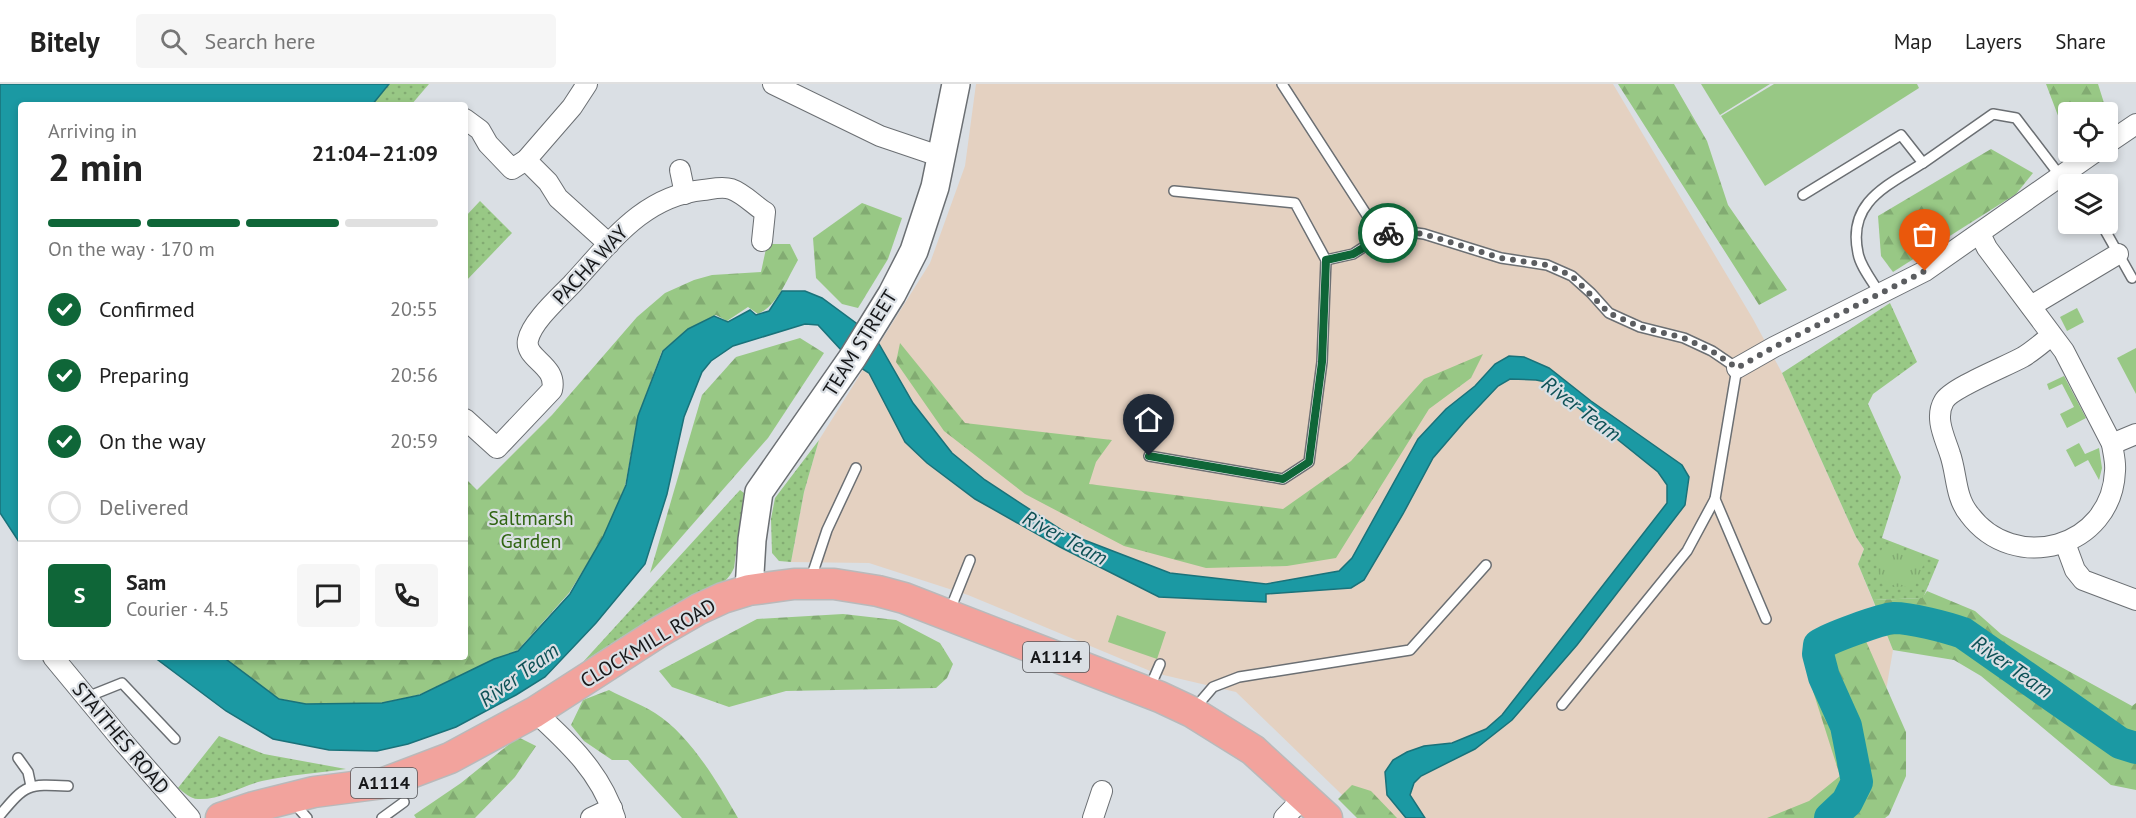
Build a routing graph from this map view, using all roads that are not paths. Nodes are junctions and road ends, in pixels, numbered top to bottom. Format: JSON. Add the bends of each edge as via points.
{"nodes":[{"id":1,"x":587,"y":84,"type":"edge"},
{"id":2,"x":773,"y":84,"type":"edge"},
{"id":3,"x":956,"y":84,"type":"edge"},
{"id":4,"x":1282,"y":84,"type":"edge"},
{"id":5,"x":468,"y":121,"type":"edge"},
{"id":6,"x":2136,"y":124,"type":"edge"},
{"id":7,"x":2118,"y":136,"type":"edge"},
{"id":8,"x":942,"y":157,"type":"junction"},
{"id":9,"x":526,"y":160,"type":"junction"},
{"id":10,"x":2082,"y":162,"type":"edge"},
{"id":11,"x":1923,"y":163,"type":"junction"},
{"id":12,"x":680,"y":170,"type":"dead end"},
{"id":13,"x":2059,"y":174,"type":"edge"},
{"id":14,"x":2065,"y":174,"type":"edge"},
{"id":15,"x":2058,"y":179,"type":"edge"},
{"id":16,"x":1174,"y":191,"type":"dead end"},
{"id":17,"x":685,"y":194,"type":"junction"},
{"id":18,"x":1803,"y":195,"type":"dead end"},
{"id":19,"x":1980,"y":234,"type":"junction"},
{"id":20,"x":2108,"y":234,"type":"edge"},
{"id":21,"x":1381,"y":237,"type":"junction"},
{"id":22,"x":762,"y":241,"type":"dead end"},
{"id":23,"x":609,"y":244,"type":"junction"},
{"id":24,"x":2118,"y":254,"type":"junction"},
{"id":25,"x":1326,"y":260,"type":"junction"},
{"id":26,"x":2132,"y":278,"type":"dead end"},
{"id":27,"x":1881,"y":295,"type":"junction"},
{"id":28,"x":2031,"y":306,"type":"junction"},
{"id":29,"x":2052,"y":335,"type":"junction"},
{"id":30,"x":1737,"y":368,"type":"junction"},
{"id":31,"x":468,"y":422,"type":"edge"},
{"id":32,"x":2136,"y":434,"type":"edge"},
{"id":33,"x":2112,"y":444,"type":"junction"},
{"id":34,"x":1149,"y":456,"type":"dead end"},
{"id":35,"x":856,"y":468,"type":"dead end"},
{"id":36,"x":1715,"y":499,"type":"junction"},
{"id":37,"x":2065,"y":543,"type":"junction"},
{"id":38,"x":970,"y":560,"type":"dead end"},
{"id":39,"x":1486,"y":565,"type":"dead end"},
{"id":40,"x":810,"y":583,"type":"junction"},
{"id":41,"x":750,"y":590,"type":"junction"},
{"id":42,"x":2136,"y":600,"type":"edge"},
{"id":43,"x":948,"y":615,"type":"junction"},
{"id":44,"x":1766,"y":619,"type":"dead end"},
{"id":45,"x":56,"y":660,"type":"edge"},
{"id":46,"x":1160,"y":664,"type":"dead end"},
{"id":47,"x":1148,"y":692,"type":"junction"},
{"id":48,"x":87,"y":697,"type":"junction"},
{"id":49,"x":1562,"y":705,"type":"dead end"},
{"id":50,"x":535,"y":712,"type":"junction"},
{"id":51,"x":1192,"y":712,"type":"junction"},
{"id":52,"x":175,"y":739,"type":"dead end"},
{"id":53,"x":18,"y":758,"type":"dead end"},
{"id":54,"x":31,"y":786,"type":"junction"},
{"id":55,"x":68,"y":786,"type":"dead end"},
{"id":56,"x":1102,"y":791,"type":"dead end"},
{"id":57,"x":1305,"y":796,"type":"junction"},
{"id":58,"x":404,"y":802,"type":"dead end"},
{"id":59,"x":298,"y":808,"type":"edge"},
{"id":60,"x":614,"y":813,"type":"edge"},
{"id":61,"x":0,"y":815,"type":"edge"},
{"id":62,"x":190,"y":818,"type":"edge"},
{"id":63,"x":221,"y":818,"type":"edge"},
{"id":64,"x":382,"y":818,"type":"edge"},
{"id":65,"x":591,"y":818,"type":"edge"},
{"id":66,"x":1093,"y":818,"type":"edge"},
{"id":67,"x":1284,"y":818,"type":"edge"},
{"id":68,"x":1327,"y":818,"type":"edge"}],
"edges":[{"from":1,"to":9,"type":"street"},
{"from":2,"to":8,"type":"street","via":[[880,136]]},
{"from":3,"to":8,"type":"street","name":"TEAM STREET"},
{"from":4,"to":21,"type":"lane"},
{"from":5,"to":9,"type":"street","via":[[512,169]]},
{"from":6,"to":7,"type":"street"},
{"from":8,"to":41,"type":"street","name":"TEAM STREET","via":[[914,251],[881,312],[765,480],[757,500]]},
{"from":9,"to":23,"type":"street","via":[[558,198]]},
{"from":10,"to":14,"type":"street"},
{"from":11,"to":13,"type":"lane","via":[[1993,114],[2016,118]]},
{"from":11,"to":18,"type":"lane","via":[[1901,135]]},
{"from":11,"to":27,"type":"lane","via":[[1873,195],[1856,225],[1858,255]]},
{"from":12,"to":17,"type":"street"},
{"from":15,"to":19,"type":"street"},
{"from":16,"to":25,"type":"lane","via":[[1295,203]]},
{"from":17,"to":22,"type":"street","name":"PACHA WAY","via":[[732,190],[765,212]]},
{"from":17,"to":23,"type":"street","name":"PACHA WAY","via":[[644,210]]},
{"from":19,"to":27,"type":"street"},
{"from":19,"to":28,"type":"street"},
{"from":20,"to":24,"type":"lane"},
{"from":21,"to":25,"type":"lane","via":[[1353,254]]},
{"from":21,"to":30,"type":"lane","via":[[1395,230],[1424,234],[1501,258],[1547,265],[1572,276],[1609,313],[1640,327],[1684,338]]},
{"from":23,"to":31,"type":"street","name":"PACHA WAY","via":[[539,320],[527,342],[529,350],[550,372],[552,390],[497,448]]},
{"from":24,"to":26,"type":"lane"},
{"from":24,"to":28,"type":"street"},
{"from":25,"to":34,"type":"lane","via":[[1322,362],[1309,462],[1283,479]]},
{"from":27,"to":30,"type":"street"},
{"from":28,"to":29,"type":"street"},
{"from":29,"to":33,"type":"street"},
{"from":29,"to":37,"type":"street","via":[[2025,356],[1947,397],[1940,421],[1961,502],[1979,527],[1991,536],[2029,549]]},
{"from":30,"to":36,"type":"lane"},
{"from":32,"to":33,"type":"street"},
{"from":33,"to":37,"type":"street","via":[[2116,470],[2104,508],[2093,523]]},
{"from":35,"to":40,"type":"lane","via":[[827,530]]},
{"from":36,"to":44,"type":"lane"},
{"from":36,"to":49,"type":"lane","via":[[1687,551]]},
{"from":37,"to":42,"type":"street","via":[[2083,580]]},
{"from":38,"to":43,"type":"lane"},
{"from":39,"to":51,"type":"lane","via":[[1410,650],[1239,676],[1213,687]]},
{"from":40,"to":41,"type":"main road","name":"CLOCKMILL ROAD","number":"A1114"},
{"from":40,"to":43,"type":"main road","name":"CLOCKMILL ROAD","number":"A1114","via":[[878,591]]},
{"from":41,"to":50,"type":"main road","name":"CLOCKMILL ROAD","number":"A1114","via":[[715,602],[669,626]]},
{"from":43,"to":47,"type":"main road","name":"CLOCKMILL ROAD","number":"A1114"},
{"from":45,"to":48,"type":"street","name":"STAITHES ROAD"},
{"from":46,"to":47,"type":"lane"},
{"from":47,"to":51,"type":"main road","name":"CLOCKMILL ROAD","number":"A1114"},
{"from":48,"to":52,"type":"lane","via":[[122,683]]},
{"from":48,"to":62,"type":"street","name":"STAITHES ROAD"},
{"from":50,"to":59,"type":"main road","name":"CLOCKMILL ROAD","number":"A1114","via":[[450,759],[384,783],[314,792]]},
{"from":50,"to":60,"type":"street","via":[[585,762],[602,785]]},
{"from":51,"to":57,"type":"main road","name":"CLOCKMILL ROAD","number":"A1114","via":[[1253,750]]},
{"from":53,"to":54,"type":"lane","via":[[28,772]]},
{"from":54,"to":55,"type":"lane"},
{"from":54,"to":61,"type":"lane"},
{"from":56,"to":66,"type":"street"},
{"from":57,"to":67,"type":"street"},
{"from":57,"to":68,"type":"main road","name":"CLOCKMILL ROAD","number":"A1114"},
{"from":58,"to":64,"type":"lane"},
{"from":59,"to":63,"type":"main road","name":"CLOCKMILL ROAD","number":"A1114"},
{"from":60,"to":65,"type":"street"}]}
